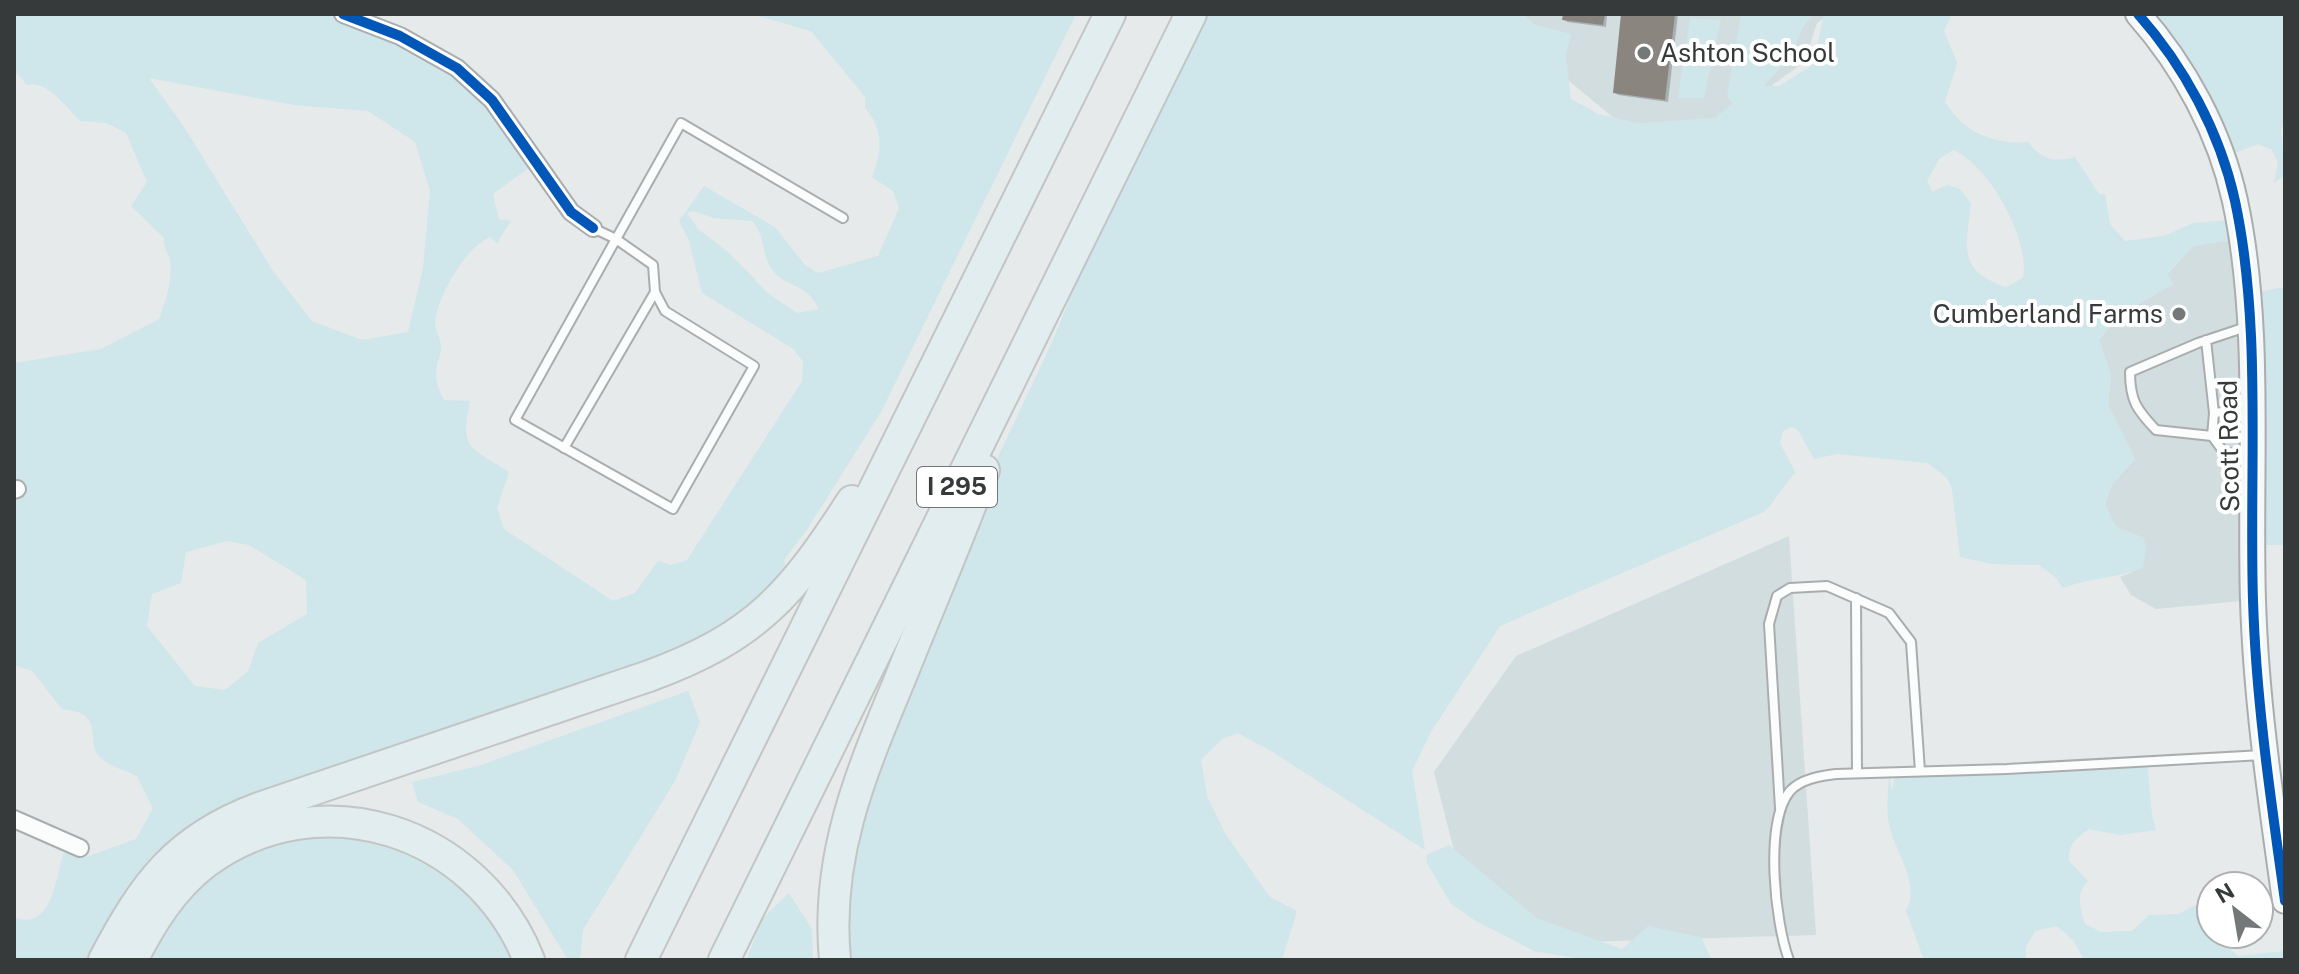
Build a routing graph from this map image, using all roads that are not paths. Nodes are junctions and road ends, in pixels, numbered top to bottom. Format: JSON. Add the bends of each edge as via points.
{"nodes":[{"id":1,"x":344,"y":14,"type":"edge"},
{"id":2,"x":1110,"y":14,"type":"edge"},
{"id":3,"x":1191,"y":14,"type":"edge"},
{"id":4,"x":2138,"y":14,"type":"edge"},
{"id":5,"x":843,"y":218,"type":"dead end"},
{"id":6,"x":593,"y":228,"type":"joint"},
{"id":7,"x":616,"y":239,"type":"junction"},
{"id":8,"x":655,"y":292,"type":"junction"},
{"id":9,"x":1037,"y":325,"type":"junction"},
{"id":10,"x":2249,"y":326,"type":"junction"},
{"id":11,"x":2206,"y":340,"type":"junction"},
{"id":12,"x":929,"y":382,"type":"junction"},
{"id":13,"x":2251,"y":409,"type":"junction"},
{"id":14,"x":2214,"y":413,"type":"junction"},
{"id":15,"x":2212,"y":436,"type":"junction"},
{"id":16,"x":564,"y":448,"type":"junction"},
{"id":17,"x":2251,"y":460,"type":"junction"},
{"id":18,"x":1856,"y":598,"type":"junction"},
{"id":19,"x":2265,"y":755,"type":"junction"},
{"id":20,"x":1920,"y":771,"type":"junction"},
{"id":21,"x":1857,"y":773,"type":"junction"},
{"id":22,"x":1780,"y":810,"type":"junction"},
{"id":23,"x":14,"y":819,"type":"edge"},
{"id":24,"x":80,"y":848,"type":"dead end"},
{"id":25,"x":2285,"y":901,"type":"edge"},
{"id":26,"x":104,"y":960,"type":"edge"},
{"id":27,"x":132,"y":960,"type":"edge"},
{"id":28,"x":529,"y":960,"type":"edge"},
{"id":29,"x":641,"y":960,"type":"edge"},
{"id":30,"x":724,"y":960,"type":"edge"},
{"id":31,"x":835,"y":960,"type":"edge"},
{"id":32,"x":1789,"y":960,"type":"edge"}],
"edges":[{"from":1,"to":6,"type":"street","via":[[400,36],[457,68],[492,100],[571,212]]},
{"from":2,"to":12,"type":"highway","number":"I 295"},
{"from":3,"to":9,"type":"highway","number":"I 295"},
{"from":4,"to":10,"type":"street","name":"Scott Road","via":[[2186,80],[2221,154],[2240,226]]},
{"from":5,"to":7,"type":"lane","via":[[681,123]]},
{"from":6,"to":7,"type":"lane"},
{"from":7,"to":8,"type":"lane","via":[[653,265]]},
{"from":7,"to":16,"type":"lane","via":[[515,420]]},
{"from":8,"to":16,"type":"lane"},
{"from":8,"to":16,"type":"lane","via":[[665,311],[754,366],[673,509]]},
{"from":9,"to":30,"type":"highway","number":"I 295"},
{"from":9,"to":31,"type":"highway","via":[[847,817],[834,888]]},
{"from":10,"to":11,"type":"lane"},
{"from":10,"to":13,"type":"street","name":"Scott Road"},
{"from":11,"to":14,"type":"lane"},
{"from":11,"to":15,"type":"lane","via":[[2130,372],[2130,390],[2137,410],[2156,430]]},
{"from":12,"to":26,"type":"highway","via":[[812,561],[780,599],[744,629],[659,672],[222,824],[159,872]]},
{"from":12,"to":29,"type":"highway","number":"I 295"},
{"from":13,"to":14,"type":"lane"},
{"from":13,"to":17,"type":"street","name":"Scott Road"},
{"from":14,"to":15,"type":"lane"},
{"from":15,"to":17,"type":"lane","via":[[2223,451]]},
{"from":17,"to":19,"type":"street","name":"Scott Road","via":[[2253,601]]},
{"from":18,"to":20,"type":"lane","via":[[1889,613],[1911,642]]},
{"from":18,"to":21,"type":"lane"},
{"from":18,"to":22,"type":"lane","via":[[1827,586],[1790,588],[1777,596],[1769,624]]},
{"from":19,"to":20,"type":"lane"},
{"from":19,"to":25,"type":"street","name":"Scott Road"},
{"from":20,"to":21,"type":"lane"},
{"from":21,"to":22,"type":"lane","via":[[1810,779],[1789,793]]},
{"from":22,"to":32,"type":"lane","via":[[1775,896]]},
{"from":23,"to":24,"type":"street"},
{"from":27,"to":28,"type":"highway","via":[[167,901],[205,864],[269,831],[328,821],[388,830],[448,858],[497,902]]}]}
